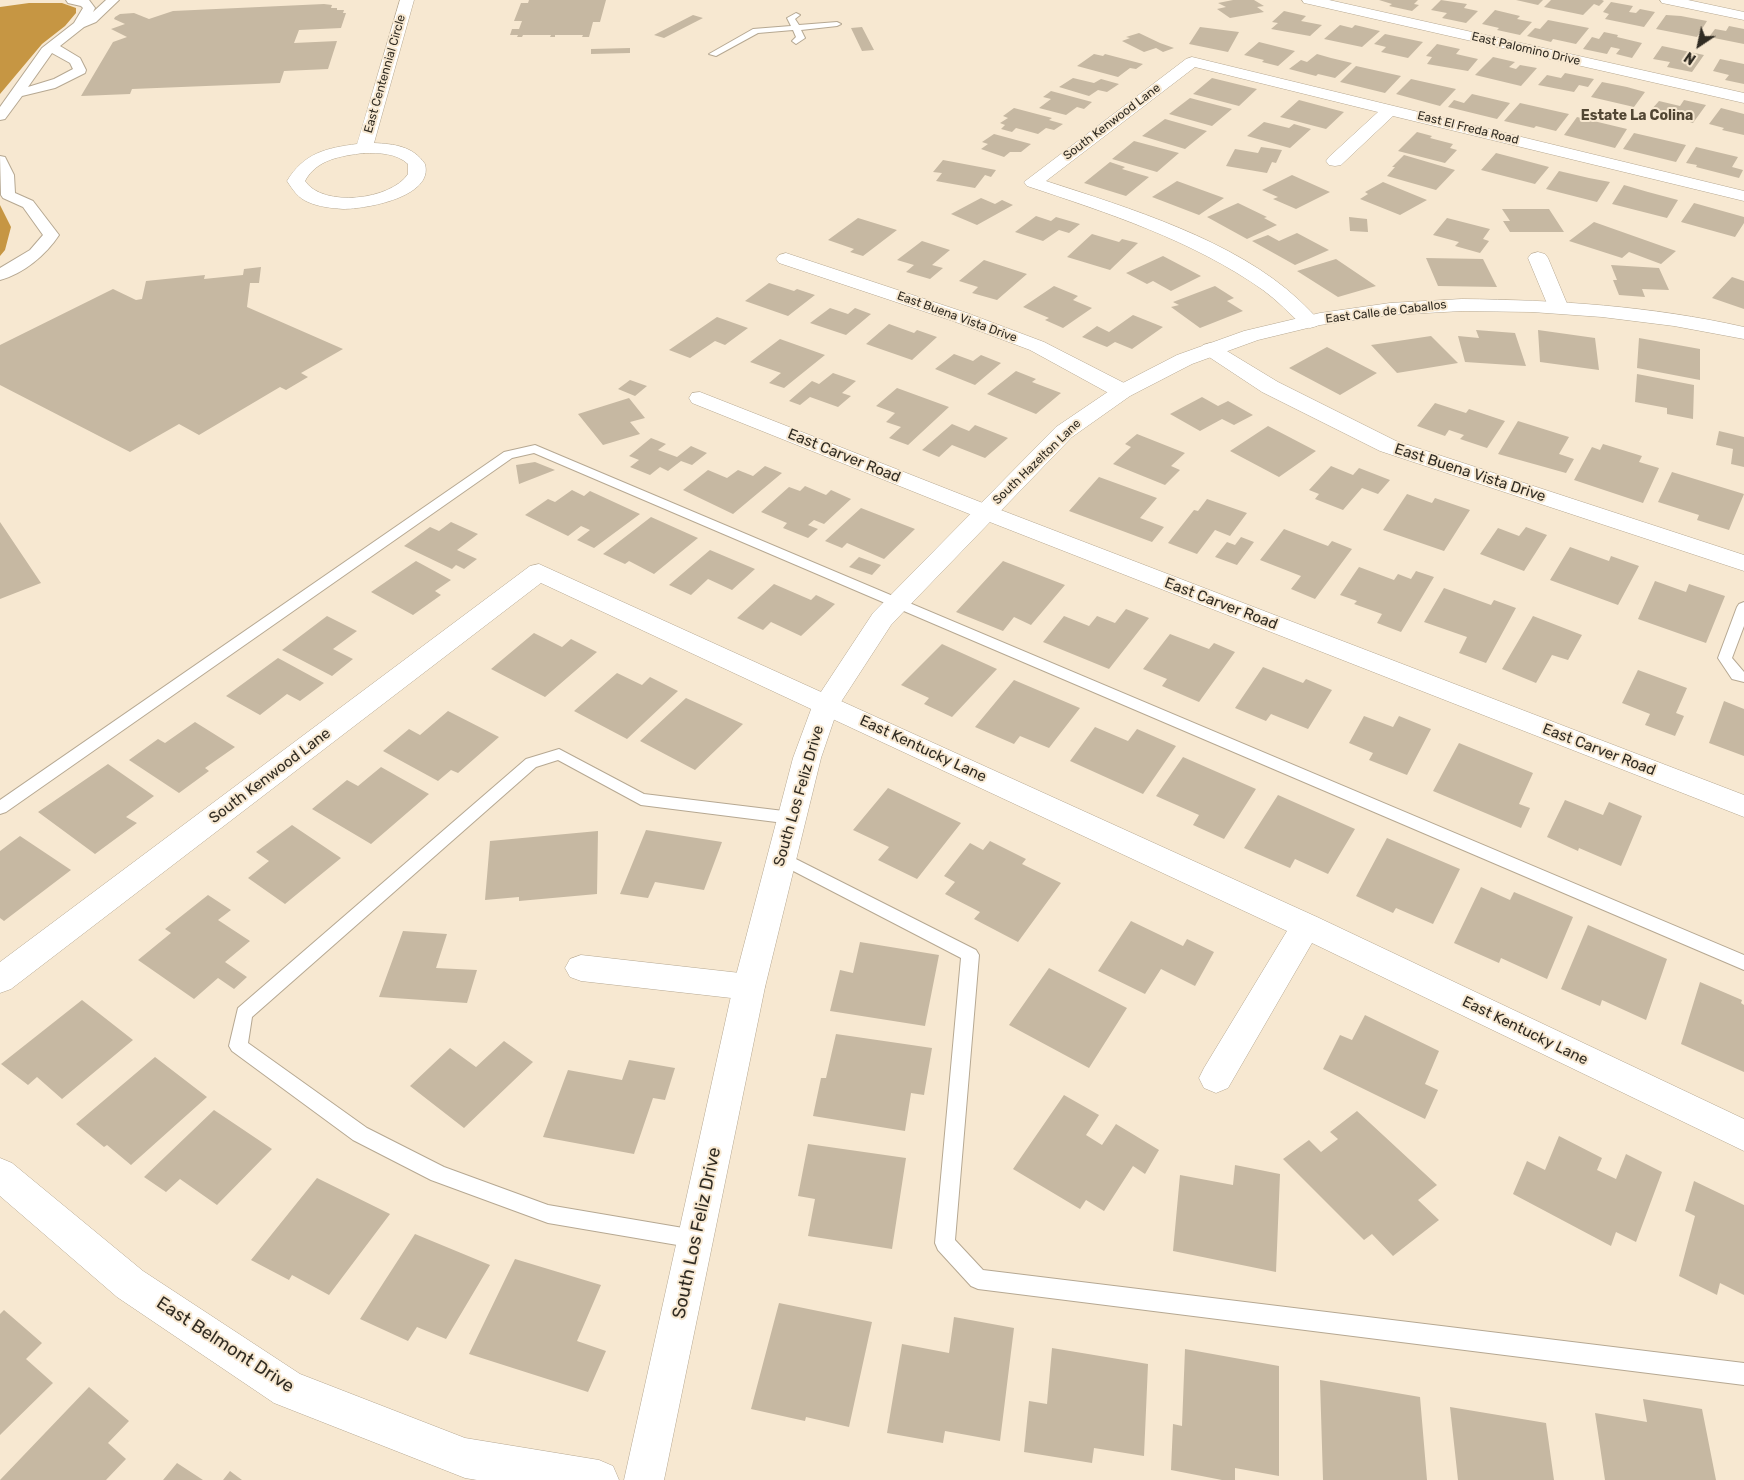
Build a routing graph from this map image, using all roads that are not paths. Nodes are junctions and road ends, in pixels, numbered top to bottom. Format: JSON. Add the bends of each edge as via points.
{"nodes":[{"id":1,"x":72,"y":0,"type":"edge"},
{"id":2,"x":113,"y":0,"type":"edge"},
{"id":3,"x":407,"y":0,"type":"edge"},
{"id":4,"x":1309,"y":0,"type":"edge"},
{"id":5,"x":1668,"y":0,"type":"edge"},
{"id":6,"x":796,"y":16,"type":"dead end"},
{"id":7,"x":1744,"y":16,"type":"edge"},
{"id":8,"x":837,"y":24,"type":"dead end"},
{"id":9,"x":79,"y":25,"type":"junction"},
{"id":10,"x":796,"y":28,"type":"junction"},
{"id":11,"x":796,"y":41,"type":"dead end"},
{"id":12,"x":50,"y":46,"type":"junction"},
{"id":13,"x":713,"y":54,"type":"dead end"},
{"id":14,"x":1192,"y":62,"type":"joint"},
{"id":15,"x":18,"y":94,"type":"junction"},
{"id":16,"x":1744,"y":98,"type":"edge"},
{"id":17,"x":1391,"y":109,"type":"junction"},
{"id":18,"x":0,"y":116,"type":"edge"},
{"id":19,"x":364,"y":148,"type":"junction"},
{"id":20,"x":0,"y":160,"type":"edge"},
{"id":21,"x":1335,"y":161,"type":"dead end"},
{"id":22,"x":1033,"y":182,"type":"joint"},
{"id":23,"x":1744,"y":196,"type":"edge"},
{"id":24,"x":1538,"y":258,"type":"dead end"},
{"id":25,"x":786,"y":259,"type":"dead end"},
{"id":26,"x":0,"y":275,"type":"edge"},
{"id":27,"x":1558,"y":306,"type":"junction"},
{"id":28,"x":1310,"y":322,"type":"junction"},
{"id":29,"x":1744,"y":333,"type":"edge"},
{"id":30,"x":1210,"y":349,"type":"junction"},
{"id":31,"x":1122,"y":390,"type":"junction"},
{"id":32,"x":700,"y":398,"type":"dead end"},
{"id":33,"x":985,"y":512,"type":"junction"},
{"id":34,"x":1744,"y":564,"type":"edge"},
{"id":35,"x":539,"y":572,"type":"joint"},
{"id":36,"x":898,"y":602,"type":"junction"},
{"id":37,"x":1744,"y":607,"type":"edge"},
{"id":38,"x":1744,"y":677,"type":"edge"},
{"id":39,"x":826,"y":704,"type":"junction"},
{"id":40,"x":1744,"y":806,"type":"edge"},
{"id":41,"x":0,"y":808,"type":"edge"},
{"id":42,"x":792,"y":818,"type":"junction"},
{"id":43,"x":782,"y":858,"type":"junction"},
{"id":44,"x":1306,"y":926,"type":"junction"},
{"id":45,"x":1744,"y":963,"type":"edge"},
{"id":46,"x":581,"y":968,"type":"dead end"},
{"id":47,"x":0,"y":980,"type":"edge"},
{"id":48,"x":749,"y":987,"type":"junction"},
{"id":49,"x":1216,"y":1078,"type":"dead end"},
{"id":50,"x":1744,"y":1136,"type":"edge"},
{"id":51,"x":0,"y":1174,"type":"edge"},
{"id":52,"x":695,"y":1240,"type":"junction"},
{"id":53,"x":1744,"y":1374,"type":"edge"},
{"id":54,"x":599,"y":1480,"type":"edge"},
{"id":55,"x":644,"y":1480,"type":"edge"}],
"edges":[{"from":1,"to":9,"type":"street","via":[[85,3],[89,8]]},
{"from":2,"to":9,"type":"street","via":[[92,19]]},
{"from":3,"to":19,"type":"street","name":"East Centennial Circle"},
{"from":4,"to":16,"type":"street","name":"East Palomino Drive"},
{"from":5,"to":7,"type":"street"},
{"from":6,"to":10,"type":"lane","via":[[791,18]]},
{"from":8,"to":10,"type":"lane"},
{"from":9,"to":12,"type":"street"},
{"from":10,"to":11,"type":"lane","via":[[801,38]]},
{"from":10,"to":13,"type":"lane","via":[[756,31]]},
{"from":12,"to":15,"type":"street"},
{"from":12,"to":15,"type":"street","via":[[75,61],[80,70],[68,79]]},
{"from":14,"to":17,"type":"street","name":"East El Freda Road"},
{"from":14,"to":22,"type":"street","name":"South Kenwood Lane"},
{"from":15,"to":18,"type":"street"},
{"from":17,"to":21,"type":"street"},
{"from":17,"to":23,"type":"street","name":"East El Freda Road"},
{"from":19,"to":19,"type":"street","name":"East Centennial Circle","via":[[310,163],[296,181],[299,190],[324,202],[365,202],[401,190],[419,173],[418,164],[411,157],[399,152]]},
{"from":20,"to":26,"type":"street","via":[[7,175],[8,196],[28,204],[51,235],[46,245],[31,257]]},
{"from":22,"to":28,"type":"street","name":"East Calle de Caballos","via":[[1135,216],[1212,250],[1271,287]]},
{"from":24,"to":27,"type":"street"},
{"from":25,"to":31,"type":"street","name":"East Buena Vista Drive","via":[[960,316],[1037,346]]},
{"from":27,"to":28,"type":"street","name":"East Calle de Caballos","via":[[1442,304]]},
{"from":27,"to":29,"type":"street","name":"East Calle de Caballos","via":[[1677,320]]},
{"from":28,"to":30,"type":"street","name":"South Hazelton Lane"},
{"from":30,"to":31,"type":"street","name":"South Hazelton Lane"},
{"from":30,"to":34,"type":"street","name":"East Buena Vista Drive","via":[[1270,387],[1388,446]]},
{"from":31,"to":33,"type":"street","name":"South Hazelton Lane","via":[[1064,432]]},
{"from":32,"to":33,"type":"street","name":"East Carver Road"},
{"from":33,"to":36,"type":"street","name":"South Los Feliz Drive"},
{"from":33,"to":40,"type":"street","name":"East Carver Road"},
{"from":35,"to":39,"type":"street","name":"East Kentucky Lane"},
{"from":35,"to":47,"type":"street","name":"South Kenwood Lane"},
{"from":36,"to":39,"type":"street","name":"South Los Feliz Drive","via":[[882,619]]},
{"from":36,"to":41,"type":"lane","via":[[535,449],[508,455]]},
{"from":36,"to":45,"type":"lane"},
{"from":37,"to":38,"type":"lane","via":[[1725,658],[1736,674]]},
{"from":39,"to":42,"type":"street","name":"South Los Feliz Drive","via":[[807,758]]},
{"from":39,"to":44,"type":"street","name":"East Kentucky Lane"},
{"from":42,"to":43,"type":"street","name":"South Los Feliz Drive"},
{"from":42,"to":52,"type":"lane","via":[[641,799],[559,754],[531,763],[244,1013],[238,1046],[360,1134],[438,1174],[548,1214]]},
{"from":43,"to":48,"type":"street","name":"South Los Feliz Drive"},
{"from":43,"to":53,"type":"lane","via":[[970,955],[945,1242],[978,1278]]},
{"from":44,"to":49,"type":"street"},
{"from":44,"to":50,"type":"street","name":"East Kentucky Lane"},
{"from":46,"to":48,"type":"street"},
{"from":48,"to":52,"type":"street","name":"South Los Feliz Drive"},
{"from":51,"to":54,"type":"street","name":"East Belmont Drive","via":[[130,1284],[288,1389],[465,1458]]},
{"from":52,"to":55,"type":"street","name":"South Los Feliz Drive"}]}
